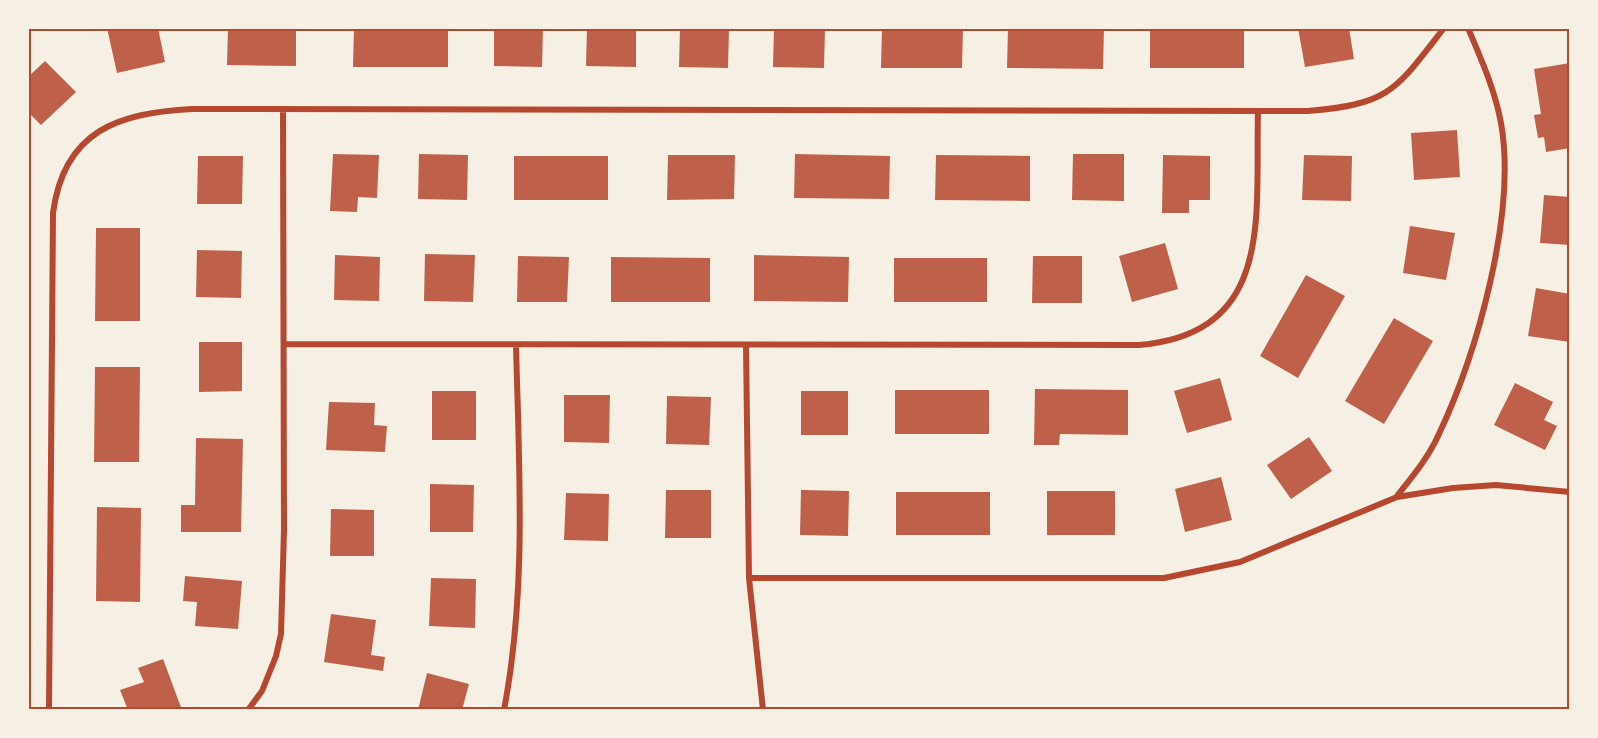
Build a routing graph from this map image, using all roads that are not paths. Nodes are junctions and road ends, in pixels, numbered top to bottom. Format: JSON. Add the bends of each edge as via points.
{"nodes":[{"id":1,"x":1444,"y":28,"type":"edge"},
{"id":2,"x":1468,"y":28,"type":"edge"},
{"id":3,"x":284,"y":109,"type":"junction"},
{"id":4,"x":1258,"y":111,"type":"junction"},
{"id":5,"x":285,"y":344,"type":"junction"},
{"id":6,"x":516,"y":345,"type":"junction"},
{"id":7,"x":746,"y":345,"type":"junction"},
{"id":8,"x":1569,"y":492,"type":"edge"},
{"id":9,"x":1397,"y":497,"type":"junction"},
{"id":10,"x":750,"y":578,"type":"junction"},
{"id":11,"x":49,"y":710,"type":"edge"},
{"id":12,"x":248,"y":710,"type":"edge"},
{"id":13,"x":504,"y":710,"type":"edge"},
{"id":14,"x":763,"y":710,"type":"edge"}],
"edges":[{"from":1,"to":4,"type":"street","via":[[1406,77],[1372,101],[1324,109]]},
{"from":2,"to":9,"type":"street","via":[[1490,80],[1501,124],[1501,214],[1494,258],[1463,374],[1438,438]]},
{"from":3,"to":4,"type":"street"},
{"from":3,"to":5,"type":"street"},
{"from":3,"to":11,"type":"street","via":[[192,109],[130,116],[94,134],[64,172],[53,208],[51,248]]},
{"from":4,"to":7,"type":"street","via":[[1254,233],[1246,272],[1231,304],[1201,329],[1139,345]]},
{"from":5,"to":6,"type":"street"},
{"from":5,"to":12,"type":"street","via":[[280,634],[262,691]]},
{"from":6,"to":7,"type":"street"},
{"from":6,"to":13,"type":"street","via":[[519,594]]},
{"from":7,"to":10,"type":"street"},
{"from":8,"to":9,"type":"street","via":[[1496,485]]},
{"from":9,"to":10,"type":"street","via":[[1240,562],[1164,578]]},
{"from":10,"to":14,"type":"street"}]}
